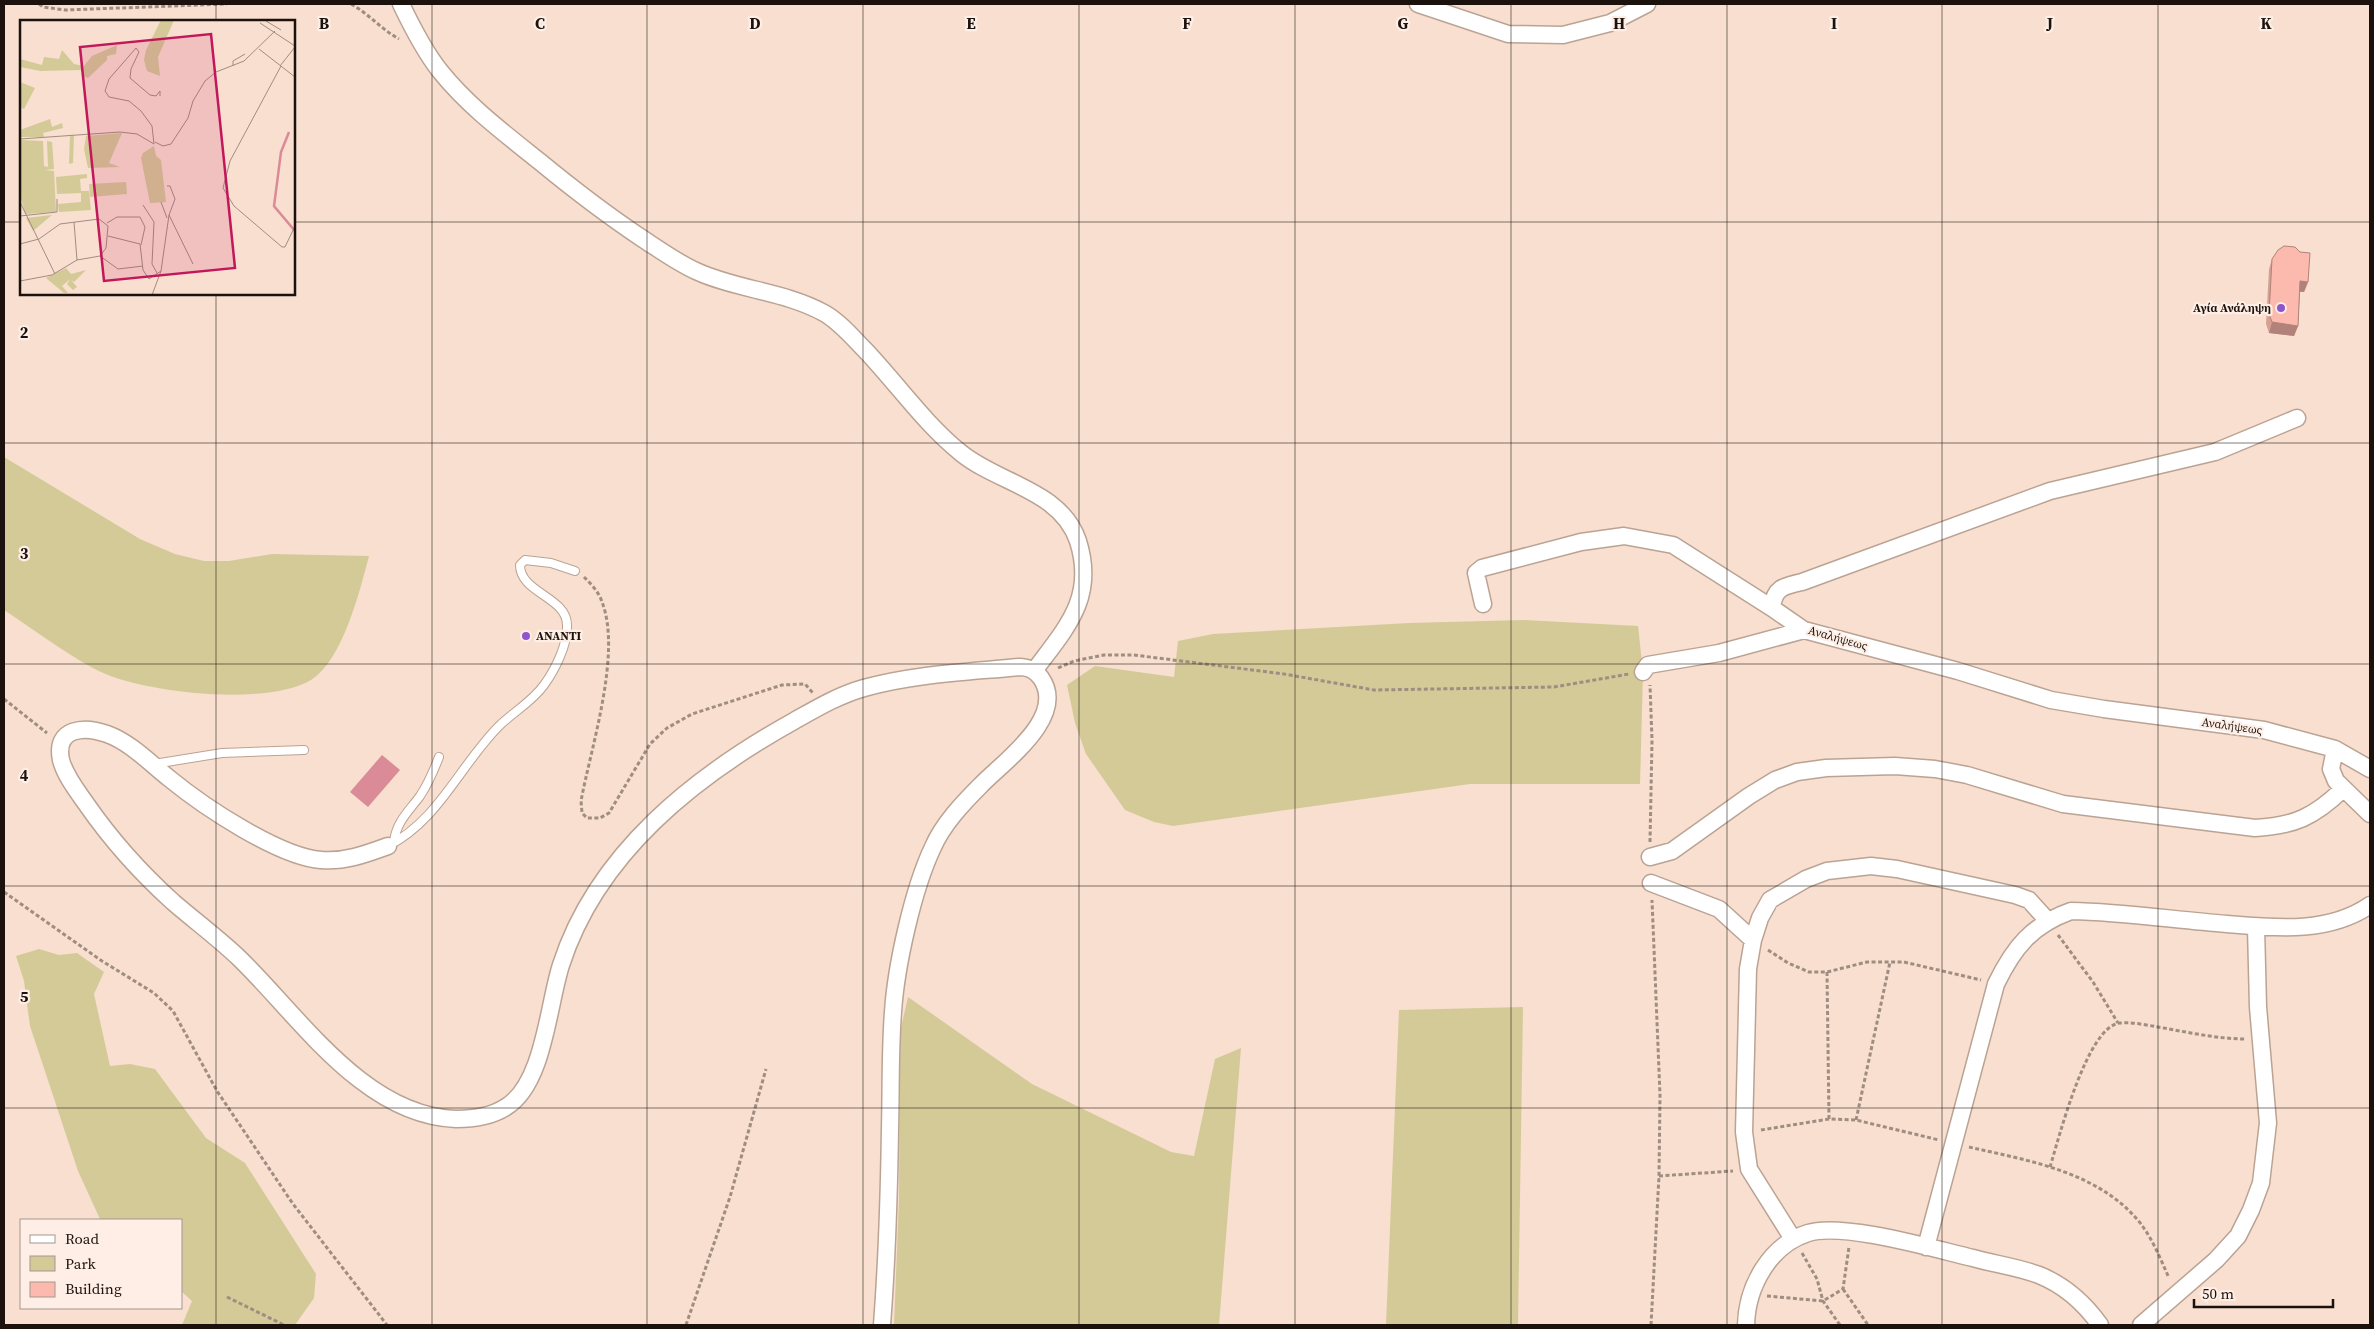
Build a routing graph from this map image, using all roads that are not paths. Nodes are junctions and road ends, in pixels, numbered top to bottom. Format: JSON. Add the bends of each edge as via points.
{"nodes":[{"id":1,"x":402,"y":4,"type":"edge"},
{"id":2,"x":1418,"y":4,"type":"edge"},
{"id":3,"x":1647,"y":4,"type":"edge"},
{"id":4,"x":2297,"y":418,"type":"dead end"},
{"id":5,"x":575,"y":571,"type":"road end"},
{"id":6,"x":1484,"y":604,"type":"dead end"},
{"id":7,"x":1772,"y":608,"type":"junction"},
{"id":8,"x":1804,"y":630,"type":"junction"},
{"id":9,"x":1645,"y":669,"type":"road end"},
{"id":10,"x":1036,"y":673,"type":"junction"},
{"id":11,"x":2335,"y":749,"type":"junction"},
{"id":12,"x":304,"y":750,"type":"dead end"},
{"id":13,"x":439,"y":757,"type":"dead end"},
{"id":14,"x":152,"y":765,"type":"junction"},
{"id":15,"x":2370,"y":769,"type":"edge"},
{"id":16,"x":2343,"y":789,"type":"junction"},
{"id":17,"x":2370,"y":814,"type":"edge"},
{"id":18,"x":391,"y":844,"type":"junction"},
{"id":19,"x":1650,"y":857,"type":"road end"},
{"id":20,"x":1651,"y":883,"type":"road end"},
{"id":21,"x":2370,"y":904,"type":"edge"},
{"id":22,"x":2048,"y":921,"type":"junction"},
{"id":23,"x":2256,"y":927,"type":"junction"},
{"id":24,"x":1753,"y":940,"type":"junction"},
{"id":25,"x":1794,"y":1239,"type":"junction"},
{"id":26,"x":1926,"y":1247,"type":"junction"},
{"id":27,"x":882,"y":1325,"type":"edge"},
{"id":28,"x":1746,"y":1325,"type":"edge"},
{"id":29,"x":2100,"y":1325,"type":"edge"},
{"id":30,"x":2141,"y":1325,"type":"edge"}],
"edges":[{"from":1,"to":10,"type":"street","via":[[423,48],[468,103],[596,208],[696,271],[786,296],[825,314],[850,334],[935,430],[962,454],[989,472],[1045,498],[1067,519],[1082,561],[1081,599],[1070,622]]},
{"from":2,"to":3,"type":"street","via":[[1508,34],[1563,35],[1610,23]]},
{"from":4,"to":7,"type":"street","via":[[2215,452],[2050,491],[1784,586],[1773,597]]},
{"from":5,"to":18,"type":"lane","via":[[538,560],[525,560],[520,565],[524,578],[566,618],[566,637],[553,668],[541,689],[499,726],[413,830]]},
{"from":6,"to":7,"type":"street","name":"Αναλήψεως","via":[[1476,573],[1482,568],[1581,542],[1624,536],[1673,544]]},
{"from":7,"to":8,"type":"street","name":"Αναλήψεως"},
{"from":8,"to":9,"type":"street"},
{"from":8,"to":11,"type":"street","name":"Αναλήψεως","via":[[1958,671],[2051,700],[2104,710],[2245,726]]},
{"from":10,"to":14,"type":"street","via":[[1027,667],[1019,667],[916,678],[864,688],[820,707],[734,757],[676,801],[630,846],[595,892],[569,942],[533,1071],[525,1088],[507,1107],[466,1119],[447,1118],[408,1108],[369,1086],[334,1058],[241,960],[127,856],[64,769],[62,744],[66,736],[77,729],[100,732],[114,736]]},
{"from":10,"to":27,"type":"street","via":[[1045,689],[1046,703],[1035,731],[969,797],[946,826],[933,846],[912,912],[893,1012],[889,1205]]},
{"from":11,"to":15,"type":"street","name":"Αναλήψεως"},
{"from":11,"to":16,"type":"street","via":[[2331,769]]},
{"from":12,"to":14,"type":"lane","via":[[222,753]]},
{"from":13,"to":18,"type":"lane","via":[[421,794],[402,818]]},
{"from":14,"to":18,"type":"street","via":[[223,817],[304,856],[323,860],[351,858]]},
{"from":16,"to":17,"type":"street"},
{"from":16,"to":19,"type":"street","via":[[2322,808],[2295,822],[2276,827],[2235,827],[2063,804],[1967,775],[1935,769],[1895,766],[1826,768],[1797,772],[1775,780],[1672,851]]},
{"from":20,"to":24,"type":"street","via":[[1719,909]]},
{"from":21,"to":23,"type":"street","via":[[2341,919],[2318,925]]},
{"from":22,"to":23,"type":"street","via":[[2071,911],[2086,911]]},
{"from":22,"to":24,"type":"street","via":[[2029,900],[2015,895],[1871,866],[1827,871],[1784,890],[1770,900]]},
{"from":22,"to":26,"type":"street","via":[[2019,944],[1996,984]]},
{"from":23,"to":30,"type":"street","via":[[2258,1007],[2268,1123],[2261,1183],[2238,1236],[2216,1260]]},
{"from":24,"to":25,"type":"street","via":[[1748,969],[1744,1132],[1748,1169]]},
{"from":25,"to":26,"type":"street","via":[[1819,1231],[1852,1231]]},
{"from":25,"to":28,"type":"street","via":[[1766,1264],[1758,1278]]},
{"from":26,"to":29,"type":"street","via":[[2040,1276],[2079,1300]]}]}
